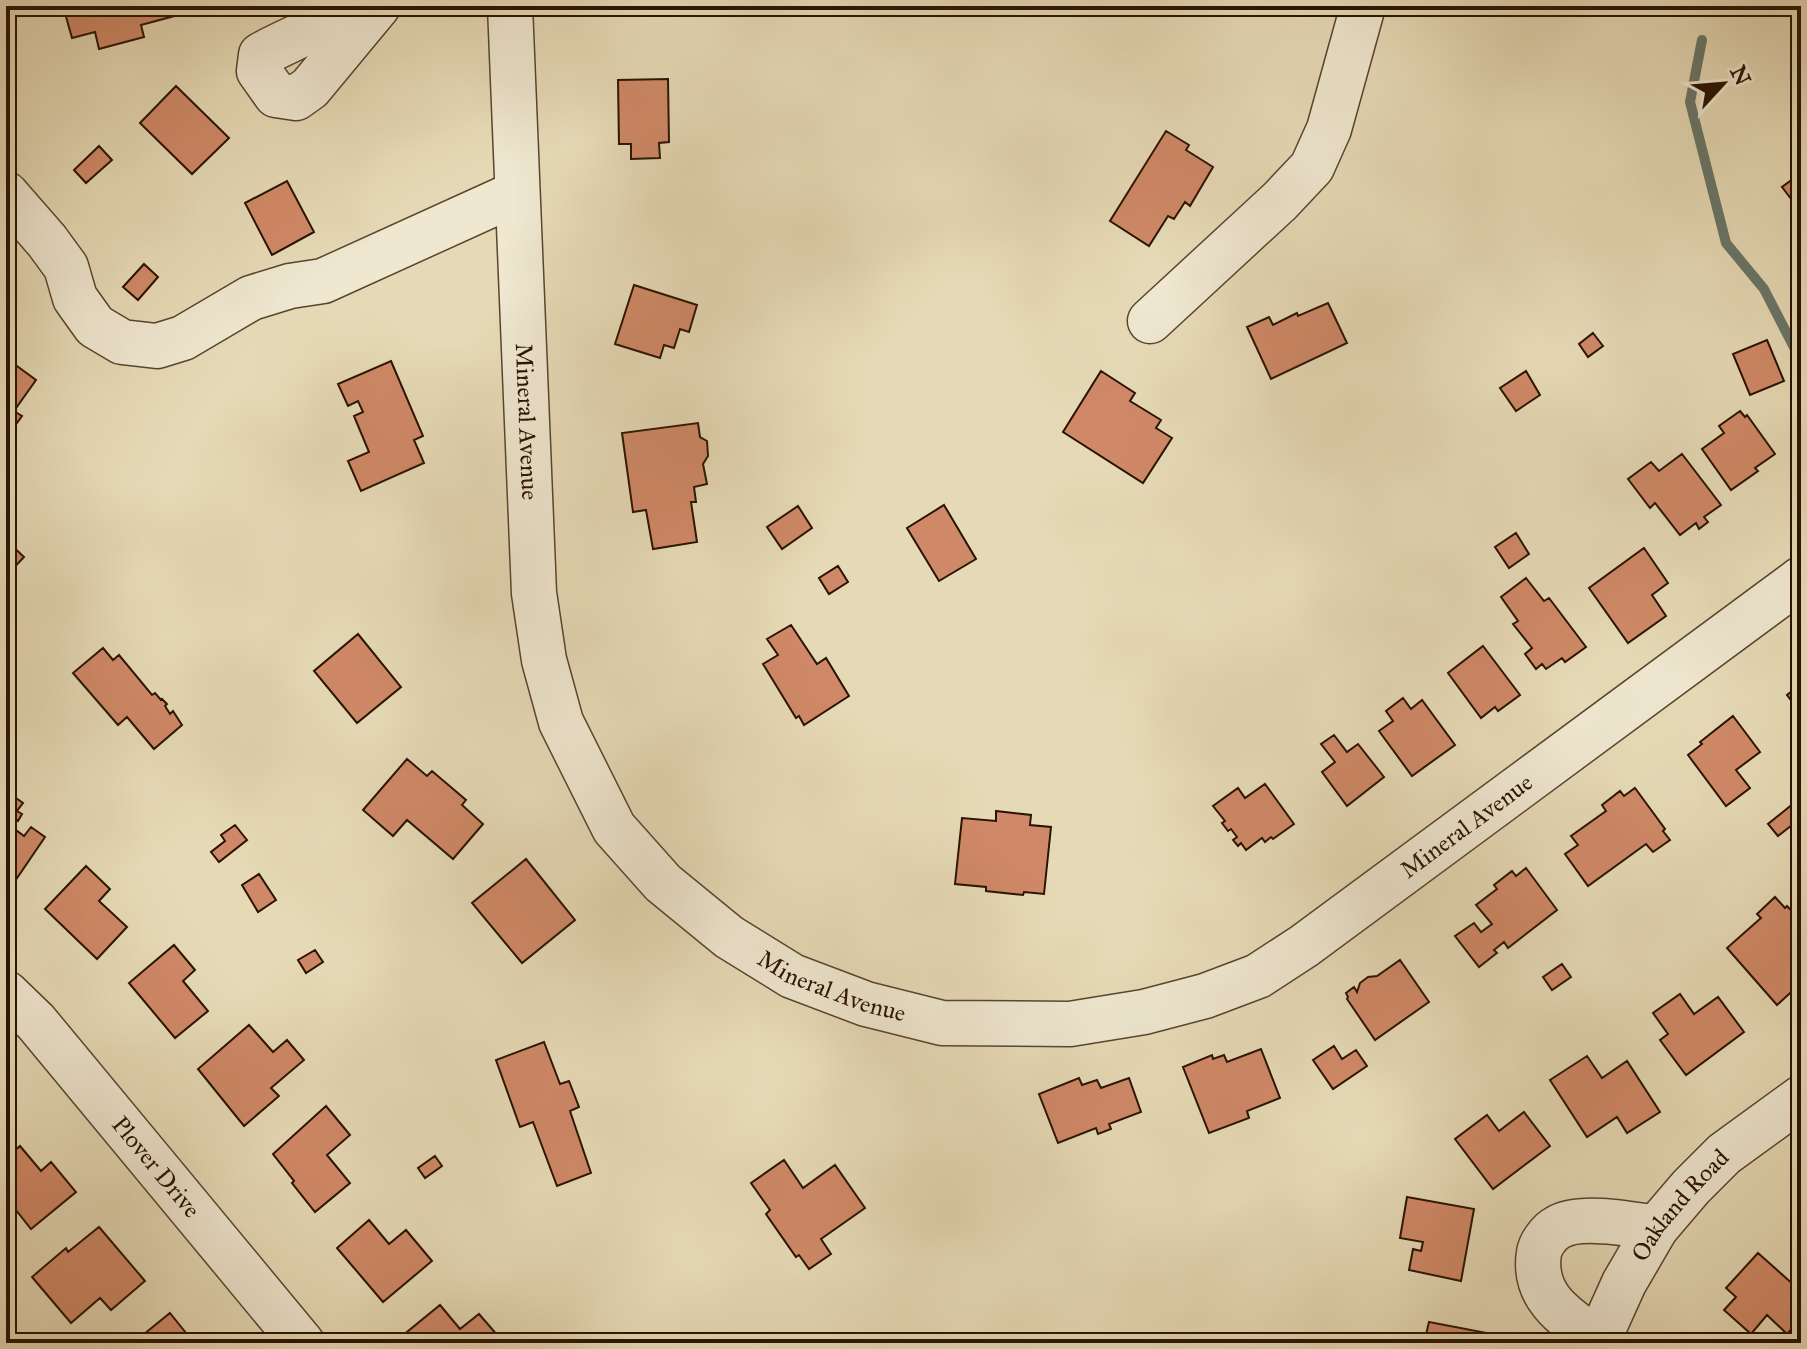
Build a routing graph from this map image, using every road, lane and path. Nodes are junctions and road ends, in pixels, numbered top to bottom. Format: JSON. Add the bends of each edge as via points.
{"nodes":[{"id":1,"x":343,"y":6,"type":"edge"},
{"id":2,"x":378,"y":6,"type":"edge"},
{"id":3,"x":510,"y":6,"type":"edge"},
{"id":4,"x":1363,"y":6,"type":"edge"},
{"id":5,"x":517,"y":193,"type":"junction"},
{"id":6,"x":6,"y":194,"type":"edge"},
{"id":7,"x":1150,"y":321,"type":"dead end"},
{"id":8,"x":1801,"y":579,"type":"edge"},
{"id":9,"x":6,"y":993,"type":"edge"},
{"id":10,"x":1801,"y":1098,"type":"edge"},
{"id":11,"x":1656,"y":1228,"type":"junction"},
{"id":12,"x":1598,"y":1341,"type":"edge"},
{"id":13,"x":302,"y":1343,"type":"edge"}],
"edges":[{"from":1,"to":2,"type":"street","via":[[335,16],[261,55],[259,71],[276,95],[296,98],[310,88]]},
{"from":3,"to":5,"type":"street","name":"Mineral Avenue"},
{"from":4,"to":7,"type":"street","via":[[1329,129],[1312,167]]},
{"from":5,"to":6,"type":"street","via":[[323,281],[251,298],[183,338],[157,346],[122,342],[95,326],[75,298],[66,267]]},
{"from":5,"to":8,"type":"street","name":"Mineral Avenue","via":[[534,593],[561,722],[614,828],[663,883],[729,937],[792,976],[866,1004],[942,1023],[1070,1024],[1144,1012],[1258,976]]},
{"from":9,"to":13,"type":"street","name":"Plover Drive","via":[[36,1022]]},
{"from":10,"to":11,"type":"street","name":"Oakland Road","via":[[1724,1154]]},
{"from":11,"to":12,"type":"street","name":"Oakland Road"},
{"from":11,"to":12,"type":"street","via":[[1573,1223],[1556,1228],[1540,1247],[1537,1269],[1545,1294]]}]}
